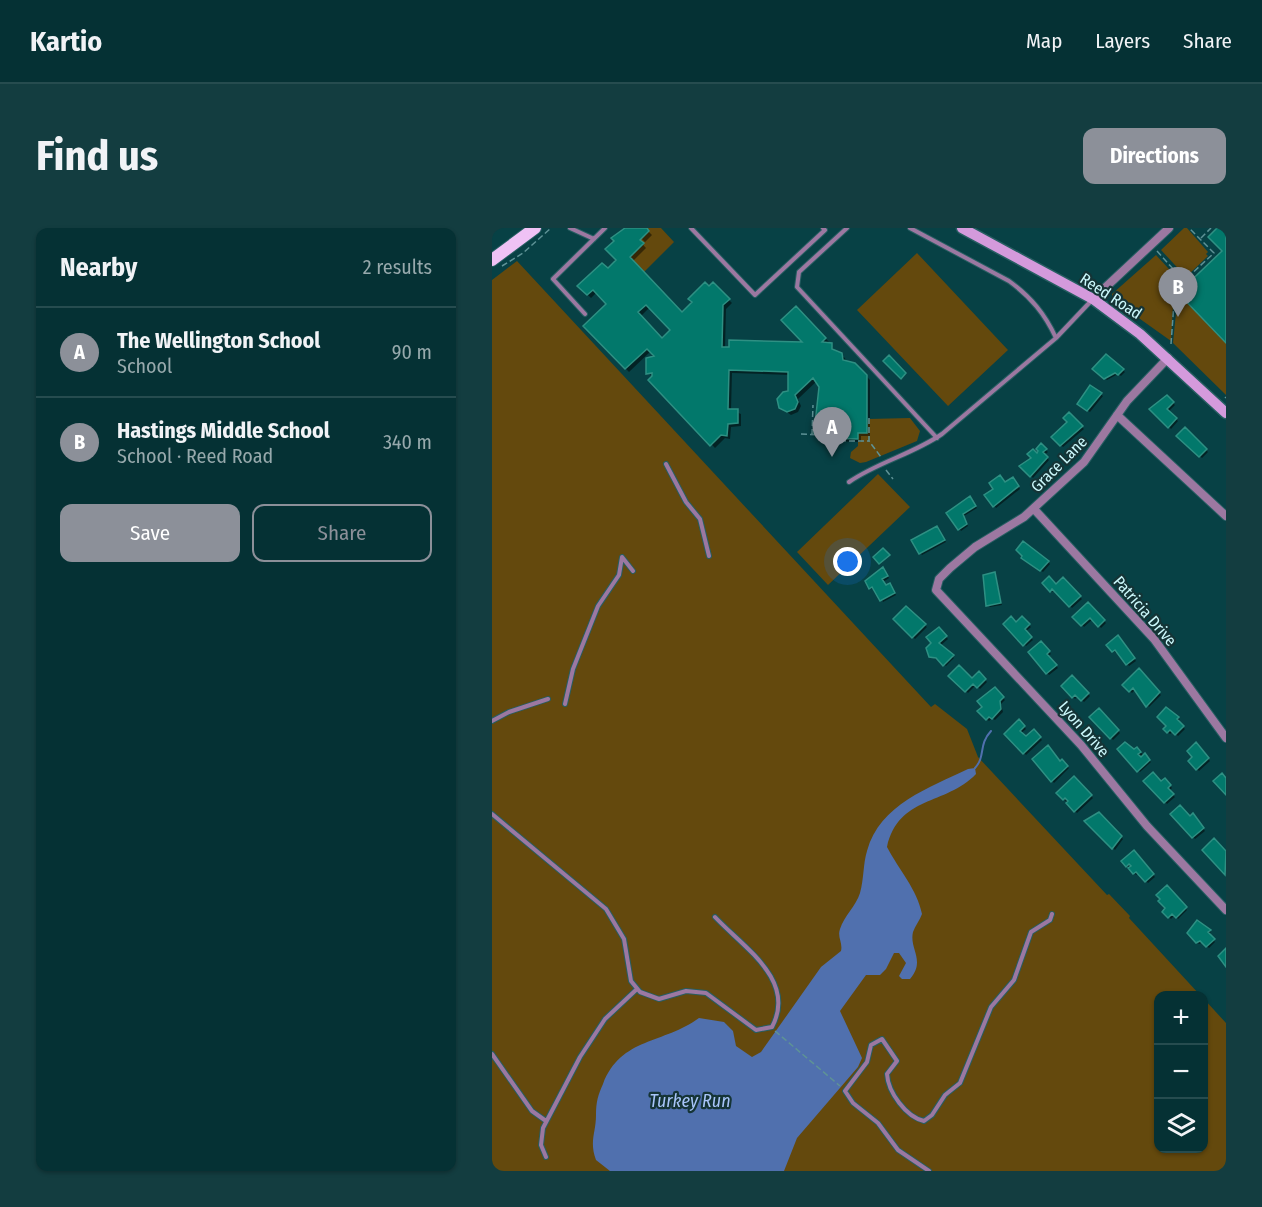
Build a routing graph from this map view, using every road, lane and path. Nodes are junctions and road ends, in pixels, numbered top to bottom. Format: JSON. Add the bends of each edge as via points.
{"nodes":[{"id":1,"x":535,"y":228,"type":"edge"},
{"id":2,"x":551,"y":228,"type":"edge"},
{"id":3,"x":570,"y":228,"type":"edge"},
{"id":4,"x":605,"y":228,"type":"edge"},
{"id":5,"x":692,"y":228,"type":"edge"},
{"id":6,"x":823,"y":228,"type":"edge"},
{"id":7,"x":847,"y":228,"type":"edge"},
{"id":8,"x":910,"y":228,"type":"edge"},
{"id":9,"x":962,"y":228,"type":"edge"},
{"id":10,"x":1169,"y":228,"type":"edge"},
{"id":11,"x":1189,"y":228,"type":"edge"},
{"id":12,"x":1211,"y":228,"type":"edge"},
{"id":13,"x":594,"y":239,"type":"junction"},
{"id":14,"x":1200,"y":239,"type":"junction"},
{"id":15,"x":1157,"y":251,"type":"dead end"},
{"id":16,"x":495,"y":264,"type":"edge"},
{"id":17,"x":1184,"y":281,"type":"junction"},
{"id":18,"x":1093,"y":299,"type":"junction"},
{"id":19,"x":585,"y":314,"type":"dead end"},
{"id":20,"x":1056,"y":338,"type":"junction"},
{"id":21,"x":1172,"y":344,"type":"dead end"},
{"id":22,"x":1168,"y":358,"type":"junction"},
{"id":23,"x":813,"y":405,"type":"dead end"},
{"id":24,"x":1226,"y":412,"type":"edge"},
{"id":25,"x":1117,"y":415,"type":"junction"},
{"id":26,"x":869,"y":418,"type":"dead end"},
{"id":27,"x":801,"y":434,"type":"dead end"},
{"id":28,"x":813,"y":435,"type":"junction"},
{"id":29,"x":937,"y":438,"type":"junction"},
{"id":30,"x":869,"y":441,"type":"junction"},
{"id":31,"x":883,"y":460,"type":"dead end"},
{"id":32,"x":666,"y":464,"type":"dead end"},
{"id":33,"x":886,"y":469,"type":"dead end"},
{"id":34,"x":893,"y":479,"type":"dead end"},
{"id":35,"x":849,"y":482,"type":"dead end"},
{"id":36,"x":1034,"y":509,"type":"junction"},
{"id":37,"x":1226,"y":516,"type":"edge"},
{"id":38,"x":708,"y":556,"type":"dead end"},
{"id":39,"x":950,"y":568,"type":"joint"},
{"id":40,"x":633,"y":571,"type":"dead end"},
{"id":41,"x":548,"y":699,"type":"dead end"},
{"id":42,"x":566,"y":704,"type":"dead end"},
{"id":43,"x":492,"y":721,"type":"edge"},
{"id":44,"x":1226,"y":738,"type":"edge"},
{"id":45,"x":492,"y":814,"type":"edge"},
{"id":46,"x":1224,"y":905,"type":"edge"},
{"id":47,"x":1052,"y":915,"type":"dead end"},
{"id":48,"x":715,"y":917,"type":"dead end"},
{"id":49,"x":638,"y":989,"type":"junction"},
{"id":50,"x":772,"y":1027,"type":"junction"},
{"id":51,"x":492,"y":1054,"type":"edge"},
{"id":52,"x":845,"y":1091,"type":"junction"},
{"id":53,"x":546,"y":1121,"type":"junction"},
{"id":54,"x":546,"y":1157,"type":"dead end"},
{"id":55,"x":929,"y":1171,"type":"edge"}],
"edges":[{"from":1,"to":16,"type":"main road"},
{"from":2,"to":16,"type":"path","via":[[523,253]]},
{"from":3,"to":13,"type":"lane"},
{"from":4,"to":13,"type":"lane"},
{"from":5,"to":6,"type":"lane","via":[[755,295]]},
{"from":7,"to":29,"type":"lane","via":[[799,272],[797,287]]},
{"from":8,"to":20,"type":"lane","via":[[1010,281],[1034,302]]},
{"from":9,"to":18,"type":"main road","name":"Reed Road"},
{"from":10,"to":18,"type":"street"},
{"from":11,"to":14,"type":"path"},
{"from":12,"to":14,"type":"path"},
{"from":13,"to":19,"type":"lane","via":[[553,279]]},
{"from":14,"to":17,"type":"path","via":[[1214,253]]},
{"from":15,"to":17,"type":"path"},
{"from":17,"to":21,"type":"path","via":[[1176,289]]},
{"from":18,"to":20,"type":"lane"},
{"from":18,"to":22,"type":"main road","name":"Reed Road"},
{"from":20,"to":29,"type":"lane"},
{"from":22,"to":24,"type":"main road","name":"Reed Road"},
{"from":22,"to":25,"type":"street","name":"Grace Lane"},
{"from":23,"to":28,"type":"path"},
{"from":25,"to":36,"type":"street","name":"Grace Lane","via":[[1095,450]]},
{"from":25,"to":37,"type":"street"},
{"from":26,"to":30,"type":"path"},
{"from":27,"to":28,"type":"path"},
{"from":28,"to":30,"type":"path","via":[[821,435],[821,441]]},
{"from":29,"to":35,"type":"lane"},
{"from":30,"to":31,"type":"path"},
{"from":32,"to":38,"type":"lane","via":[[700,519]]},
{"from":33,"to":34,"type":"path"},
{"from":36,"to":39,"type":"street","name":"Grace Lane"},
{"from":36,"to":44,"type":"street","name":"Patricia Drive","via":[[1154,639]]},
{"from":39,"to":46,"type":"street","name":"Lyon Drive","via":[[939,579],[938,592],[1081,745],[1147,826]]},
{"from":40,"to":42,"type":"lane","via":[[622,556],[619,575],[598,606],[573,669]]},
{"from":41,"to":43,"type":"lane","via":[[509,711]]},
{"from":45,"to":49,"type":"lane","via":[[606,909],[624,939],[631,981]]},
{"from":47,"to":52,"type":"lane","via":[[1031,932],[1014,980],[991,1007],[960,1083],[945,1095],[932,1115],[924,1121],[913,1117],[889,1087],[887,1074],[897,1060],[882,1039],[872,1045],[867,1062]]},
{"from":48,"to":50,"type":"lane","via":[[752,953],[776,984]]},
{"from":49,"to":50,"type":"lane","via":[[658,999],[686,990],[706,993],[756,1030]]},
{"from":49,"to":53,"type":"lane","via":[[616,1007],[593,1035]]},
{"from":50,"to":52,"type":"path"},
{"from":51,"to":53,"type":"lane","via":[[532,1111]]},
{"from":52,"to":55,"type":"lane","via":[[853,1103],[878,1123],[898,1150]]},
{"from":53,"to":54,"type":"lane","via":[[541,1140]]}]}
